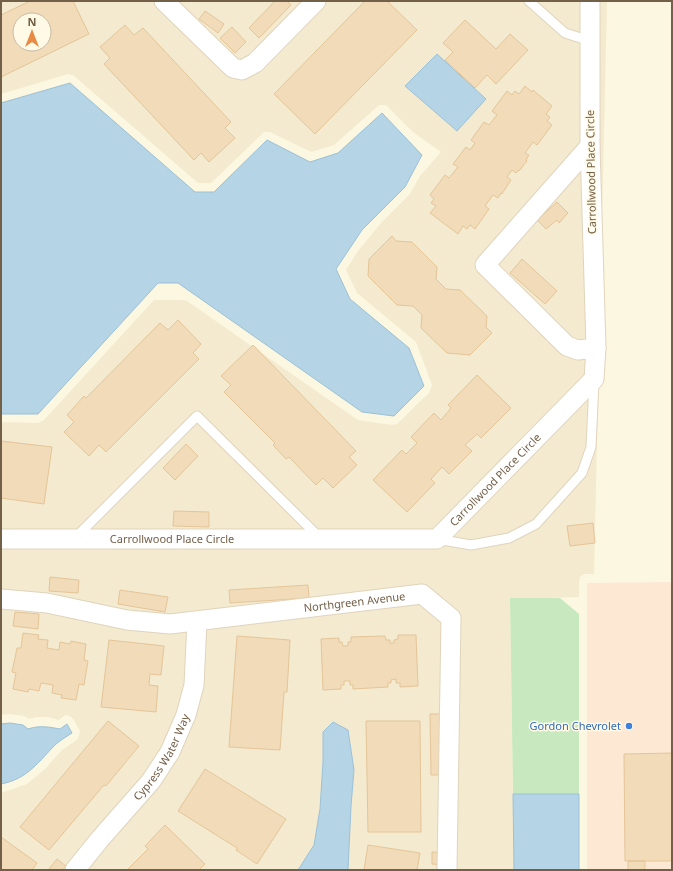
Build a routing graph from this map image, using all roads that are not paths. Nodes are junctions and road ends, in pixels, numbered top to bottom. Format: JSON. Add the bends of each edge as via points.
{"nodes":[{"id":1,"x":164,"y":1,"type":"edge"},
{"id":2,"x":316,"y":1,"type":"edge"},
{"id":3,"x":528,"y":1,"type":"edge"},
{"id":4,"x":590,"y":1,"type":"edge"},
{"id":5,"x":590,"y":40,"type":"junction"},
{"id":6,"x":590,"y":146,"type":"junction"},
{"id":7,"x":596,"y":348,"type":"junction"},
{"id":8,"x":594,"y":379,"type":"junction"},
{"id":9,"x":1,"y":539,"type":"edge"},
{"id":10,"x":322,"y":539,"type":"junction"},
{"id":11,"x":437,"y":539,"type":"junction"},
{"id":12,"x":73,"y":540,"type":"junction"},
{"id":13,"x":1,"y":599,"type":"edge"},
{"id":14,"x":197,"y":622,"type":"junction"},
{"id":15,"x":75,"y":870,"type":"edge"},
{"id":16,"x":447,"y":870,"type":"edge"}],
"edges":[{"from":1,"to":2,"type":"street","via":[[233,68],[242,70],[255,63]]},
{"from":3,"to":5,"type":"lane","via":[[565,33]]},
{"from":4,"to":5,"type":"street","name":"Carrollwood Place Circle"},
{"from":5,"to":6,"type":"street","name":"Carrollwood Place Circle"},
{"from":6,"to":7,"type":"street","name":"Carrollwood Place Circle"},
{"from":6,"to":7,"type":"street","via":[[485,265],[567,346],[578,350]]},
{"from":7,"to":8,"type":"street","name":"Carrollwood Place Circle"},
{"from":8,"to":11,"type":"street","name":"Carrollwood Place Circle"},
{"from":8,"to":11,"type":"lane","via":[[591,447],[582,473],[536,524],[509,538],[471,545]]},
{"from":9,"to":12,"type":"street","name":"Carrollwood Place Circle"},
{"from":10,"to":11,"type":"street","name":"Carrollwood Place Circle"},
{"from":10,"to":12,"type":"street","name":"Carrollwood Place Circle"},
{"from":10,"to":12,"type":"lane","via":[[197,416]]},
{"from":13,"to":14,"type":"street","name":"Northgreen Avenue","via":[[48,603],[127,620],[170,624]]},
{"from":14,"to":15,"type":"street","name":"Cypress Water Way","via":[[194,685],[186,715],[170,752],[151,781]]},
{"from":14,"to":16,"type":"street","name":"Northgreen Avenue","via":[[422,594],[451,618]]}]}
